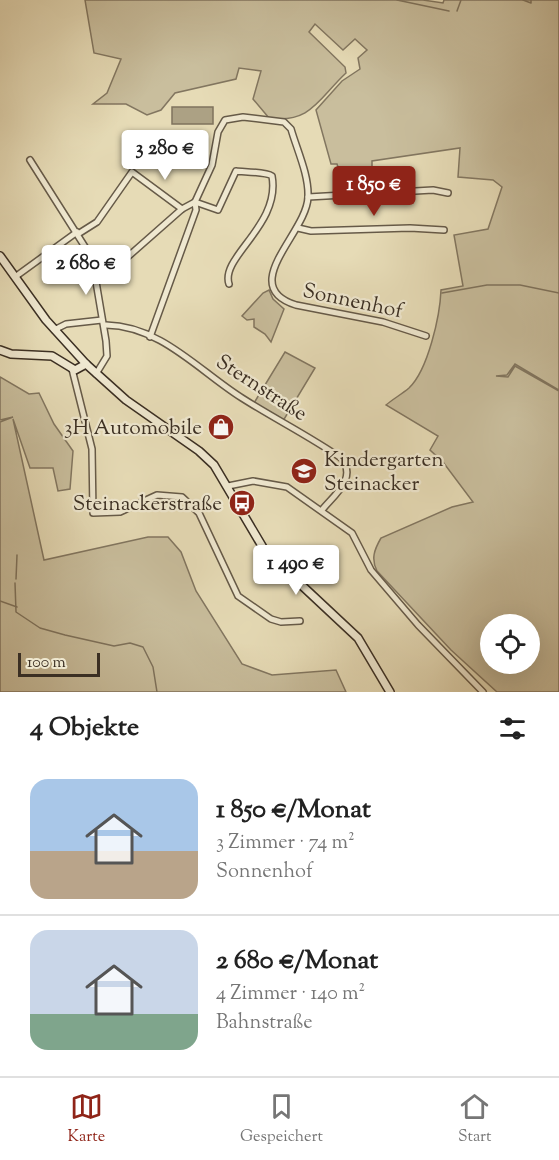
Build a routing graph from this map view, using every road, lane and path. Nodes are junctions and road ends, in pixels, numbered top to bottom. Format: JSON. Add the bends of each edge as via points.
{"nodes":[{"id":1,"x":30,"y":160,"type":"dead end"},
{"id":2,"x":448,"y":193,"type":"dead end"},
{"id":3,"x":308,"y":197,"type":"junction"},
{"id":4,"x":195,"y":202,"type":"junction"},
{"id":5,"x":182,"y":209,"type":"junction"},
{"id":6,"x":298,"y":228,"type":"junction"},
{"id":7,"x":444,"y":230,"type":"dead end"},
{"id":8,"x":77,"y":233,"type":"junction"},
{"id":9,"x":0,"y":256,"type":"edge"},
{"id":10,"x":92,"y":258,"type":"junction"},
{"id":11,"x":15,"y":277,"type":"junction"},
{"id":12,"x":229,"y":284,"type":"dead end"},
{"id":13,"x":104,"y":323,"type":"junction"},
{"id":14,"x":54,"y":330,"type":"junction"},
{"id":15,"x":426,"y":336,"type":"dead end"},
{"id":16,"x":150,"y":337,"type":"junction"},
{"id":17,"x":0,"y":350,"type":"edge"},
{"id":18,"x":86,"y":364,"type":"junction"},
{"id":19,"x":72,"y":369,"type":"junction"},
{"id":20,"x":96,"y":374,"type":"junction"},
{"id":21,"x":228,"y":486,"type":"junction"},
{"id":22,"x":322,"y":510,"type":"junction"},
{"id":23,"x":300,"y":621,"type":"dead end"},
{"id":24,"x":390,"y":692,"type":"edge"},
{"id":25,"x":482,"y":692,"type":"edge"}],
"edges":[{"from":1,"to":8,"type":"street"},
{"from":2,"to":3,"type":"street","via":[[433,190]]},
{"from":3,"to":4,"type":"street","name":"Sonnenhof","via":[[288,125],[237,116],[225,120],[218,132],[212,165]]},
{"from":3,"to":6,"type":"street","name":"Sonnenhof"},
{"from":4,"to":5,"type":"street"},
{"from":4,"to":12,"type":"street","via":[[218,210],[236,171],[272,176],[270,208],[257,232],[230,265]]},
{"from":4,"to":16,"type":"street","via":[[196,210]]},
{"from":5,"to":8,"type":"street","via":[[132,172],[97,222]]},
{"from":5,"to":10,"type":"street","via":[[123,261]]},
{"from":6,"to":7,"type":"street"},
{"from":6,"to":15,"type":"street","name":"Sonnenhof","via":[[272,273],[272,286],[280,298]]},
{"from":8,"to":10,"type":"street"},
{"from":8,"to":11,"type":"street"},
{"from":9,"to":11,"type":"main road"},
{"from":10,"to":13,"type":"street"},
{"from":11,"to":14,"type":"main road"},
{"from":13,"to":14,"type":"street","name":"Sternstraße","via":[[66,324]]},
{"from":13,"to":16,"type":"street","name":"Sternstraße"},
{"from":13,"to":20,"type":"street","via":[[106,356]]},
{"from":14,"to":18,"type":"main road"},
{"from":16,"to":22,"type":"street","name":"Sternstraße","via":[[185,355],[240,397],[341,458],[347,468],[346,479]]},
{"from":17,"to":19,"type":"main road","via":[[52,356]]},
{"from":18,"to":19,"type":"main road"},
{"from":18,"to":20,"type":"main road"},
{"from":19,"to":23,"type":"street","via":[[92,449],[93,513],[120,512],[157,495],[175,495],[186,500],[199,513],[238,596],[271,619]]},
{"from":20,"to":21,"type":"main road","via":[[208,458]]},
{"from":21,"to":22,"type":"street","via":[[253,481],[276,484]]},
{"from":21,"to":24,"type":"main road","via":[[265,551],[358,638]]},
{"from":22,"to":25,"type":"street","via":[[356,537],[371,570]]}]}
